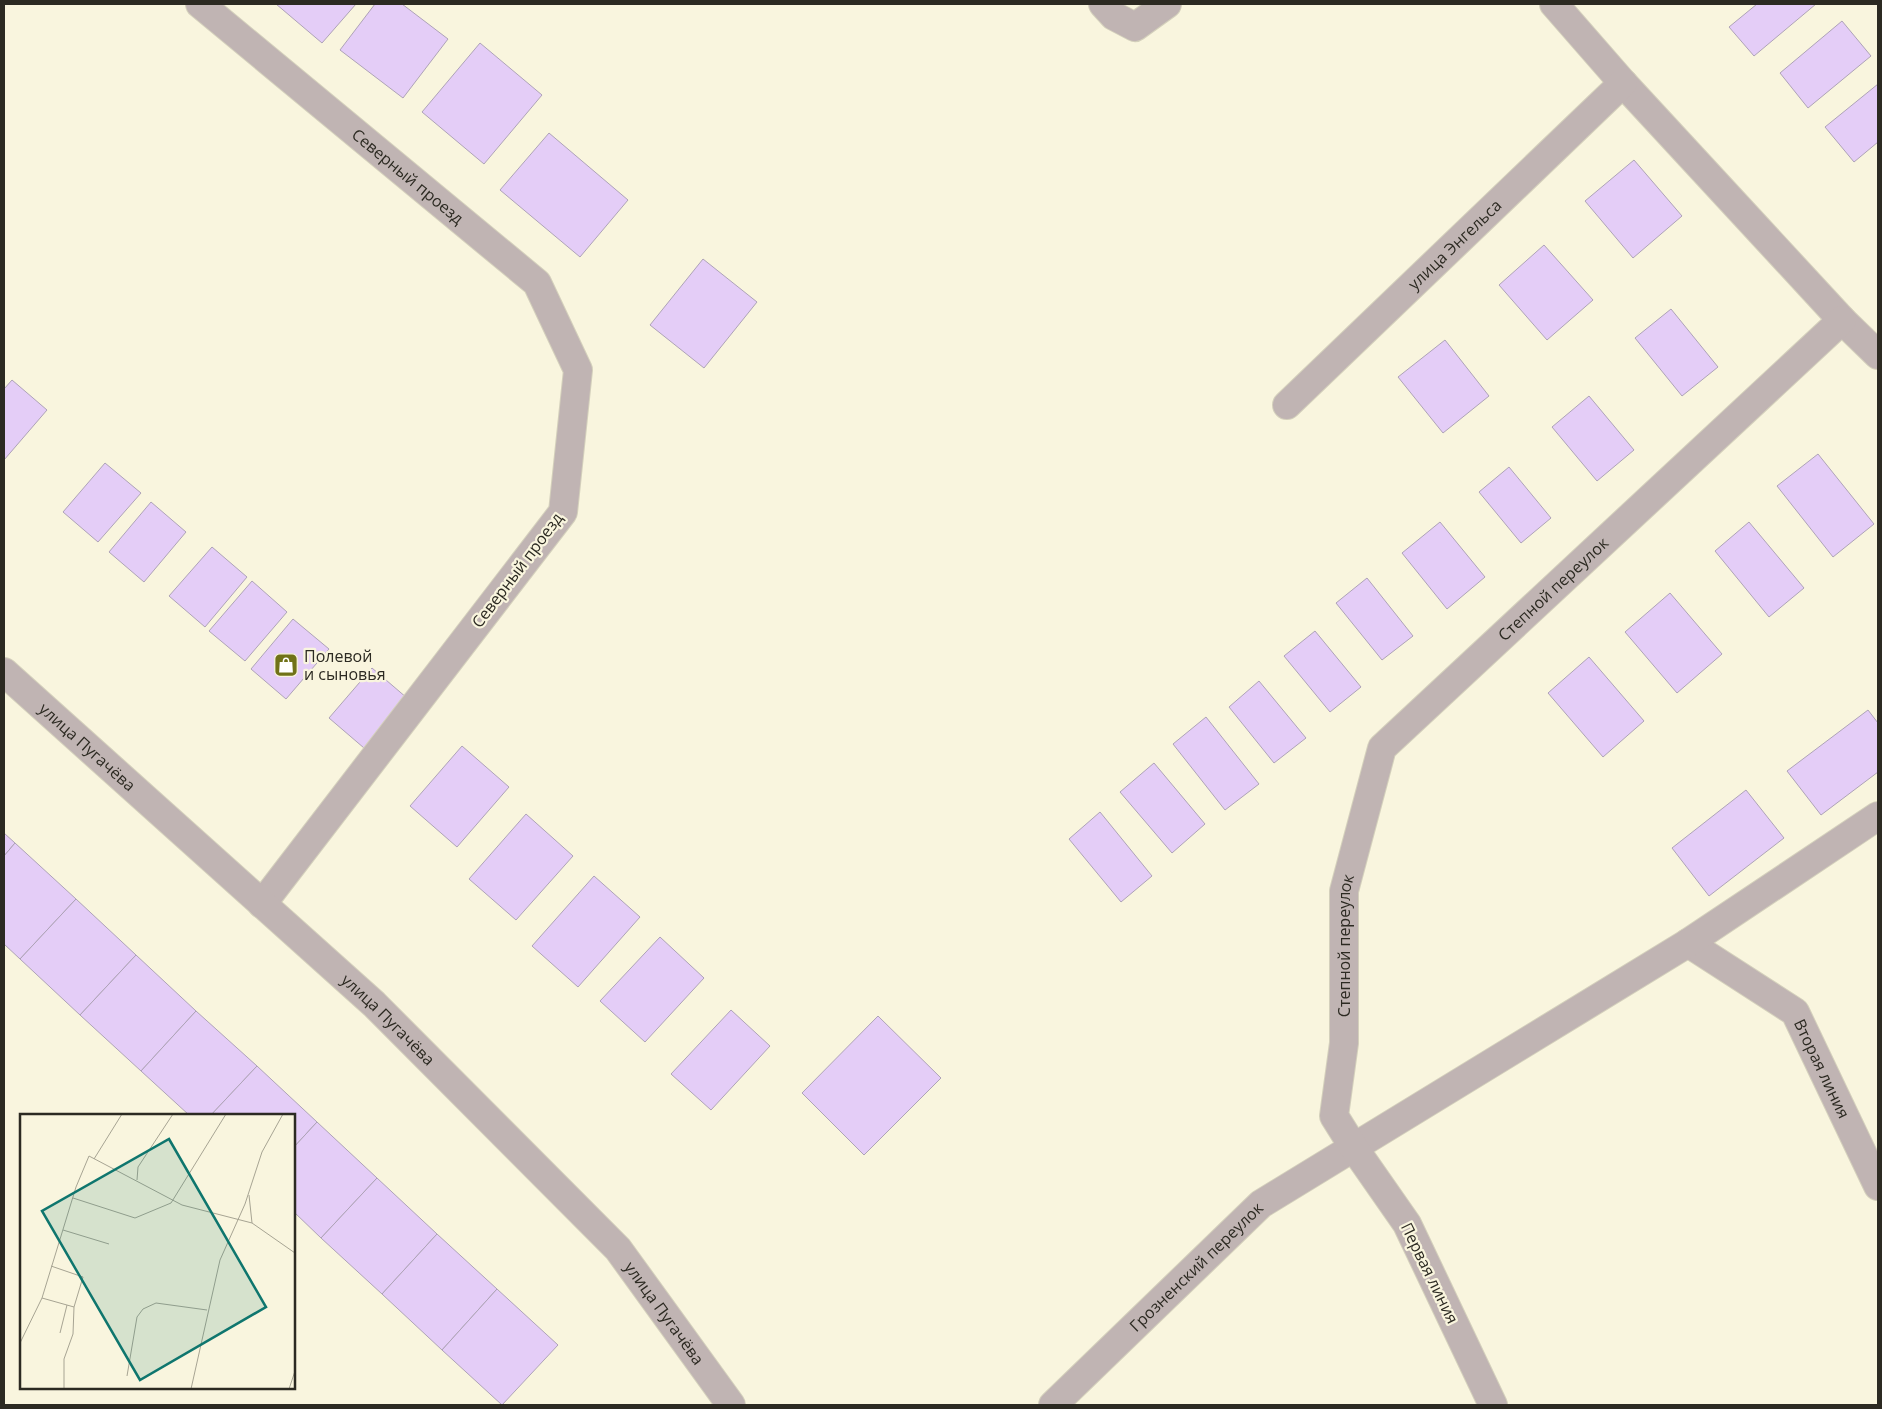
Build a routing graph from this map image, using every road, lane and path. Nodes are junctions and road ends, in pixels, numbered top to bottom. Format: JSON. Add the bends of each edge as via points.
{"nodes":[{"id":1,"x":200,"y":4,"type":"edge"},
{"id":2,"x":1103,"y":4,"type":"edge"},
{"id":3,"x":1167,"y":4,"type":"edge"},
{"id":4,"x":1554,"y":4,"type":"edge"},
{"id":5,"x":1624,"y":83,"type":"junction"},
{"id":6,"x":1842,"y":320,"type":"junction"},
{"id":7,"x":1878,"y":355,"type":"edge"},
{"id":8,"x":1287,"y":405,"type":"dead end"},
{"id":9,"x":4,"y":672,"type":"edge"},
{"id":10,"x":1878,"y":816,"type":"edge"},
{"id":11,"x":262,"y":904,"type":"junction"},
{"id":12,"x":1688,"y":943,"type":"junction"},
{"id":13,"x":1354,"y":1148,"type":"junction"},
{"id":14,"x":1878,"y":1186,"type":"edge"},
{"id":15,"x":731,"y":1405,"type":"edge"},
{"id":16,"x":1053,"y":1405,"type":"edge"},
{"id":17,"x":1493,"y":1405,"type":"edge"}],
"edges":[{"from":1,"to":11,"type":"street","name":"Северный проезд","via":[[537,283],[578,370],[563,512]]},
{"from":2,"to":3,"type":"street","via":[[1114,16],[1136,27]]},
{"from":4,"to":5,"type":"street"},
{"from":5,"to":6,"type":"street"},
{"from":5,"to":8,"type":"street","name":"улица Энгельса"},
{"from":6,"to":7,"type":"street"},
{"from":6,"to":13,"type":"street","name":"Степной переулок","via":[[1382,748],[1344,891],[1344,1043],[1334,1116]]},
{"from":9,"to":11,"type":"street","name":"улица Пугачёва"},
{"from":10,"to":12,"type":"street"},
{"from":11,"to":15,"type":"street","name":"улица Пугачёва","via":[[374,1004],[618,1249]]},
{"from":12,"to":13,"type":"street"},
{"from":12,"to":14,"type":"street","name":"Вторая линия","via":[[1795,1012]]},
{"from":13,"to":16,"type":"street","name":"Грозненский переулок","via":[[1261,1204]]},
{"from":13,"to":17,"type":"street","name":"Первая линия","via":[[1407,1224]]}]}
